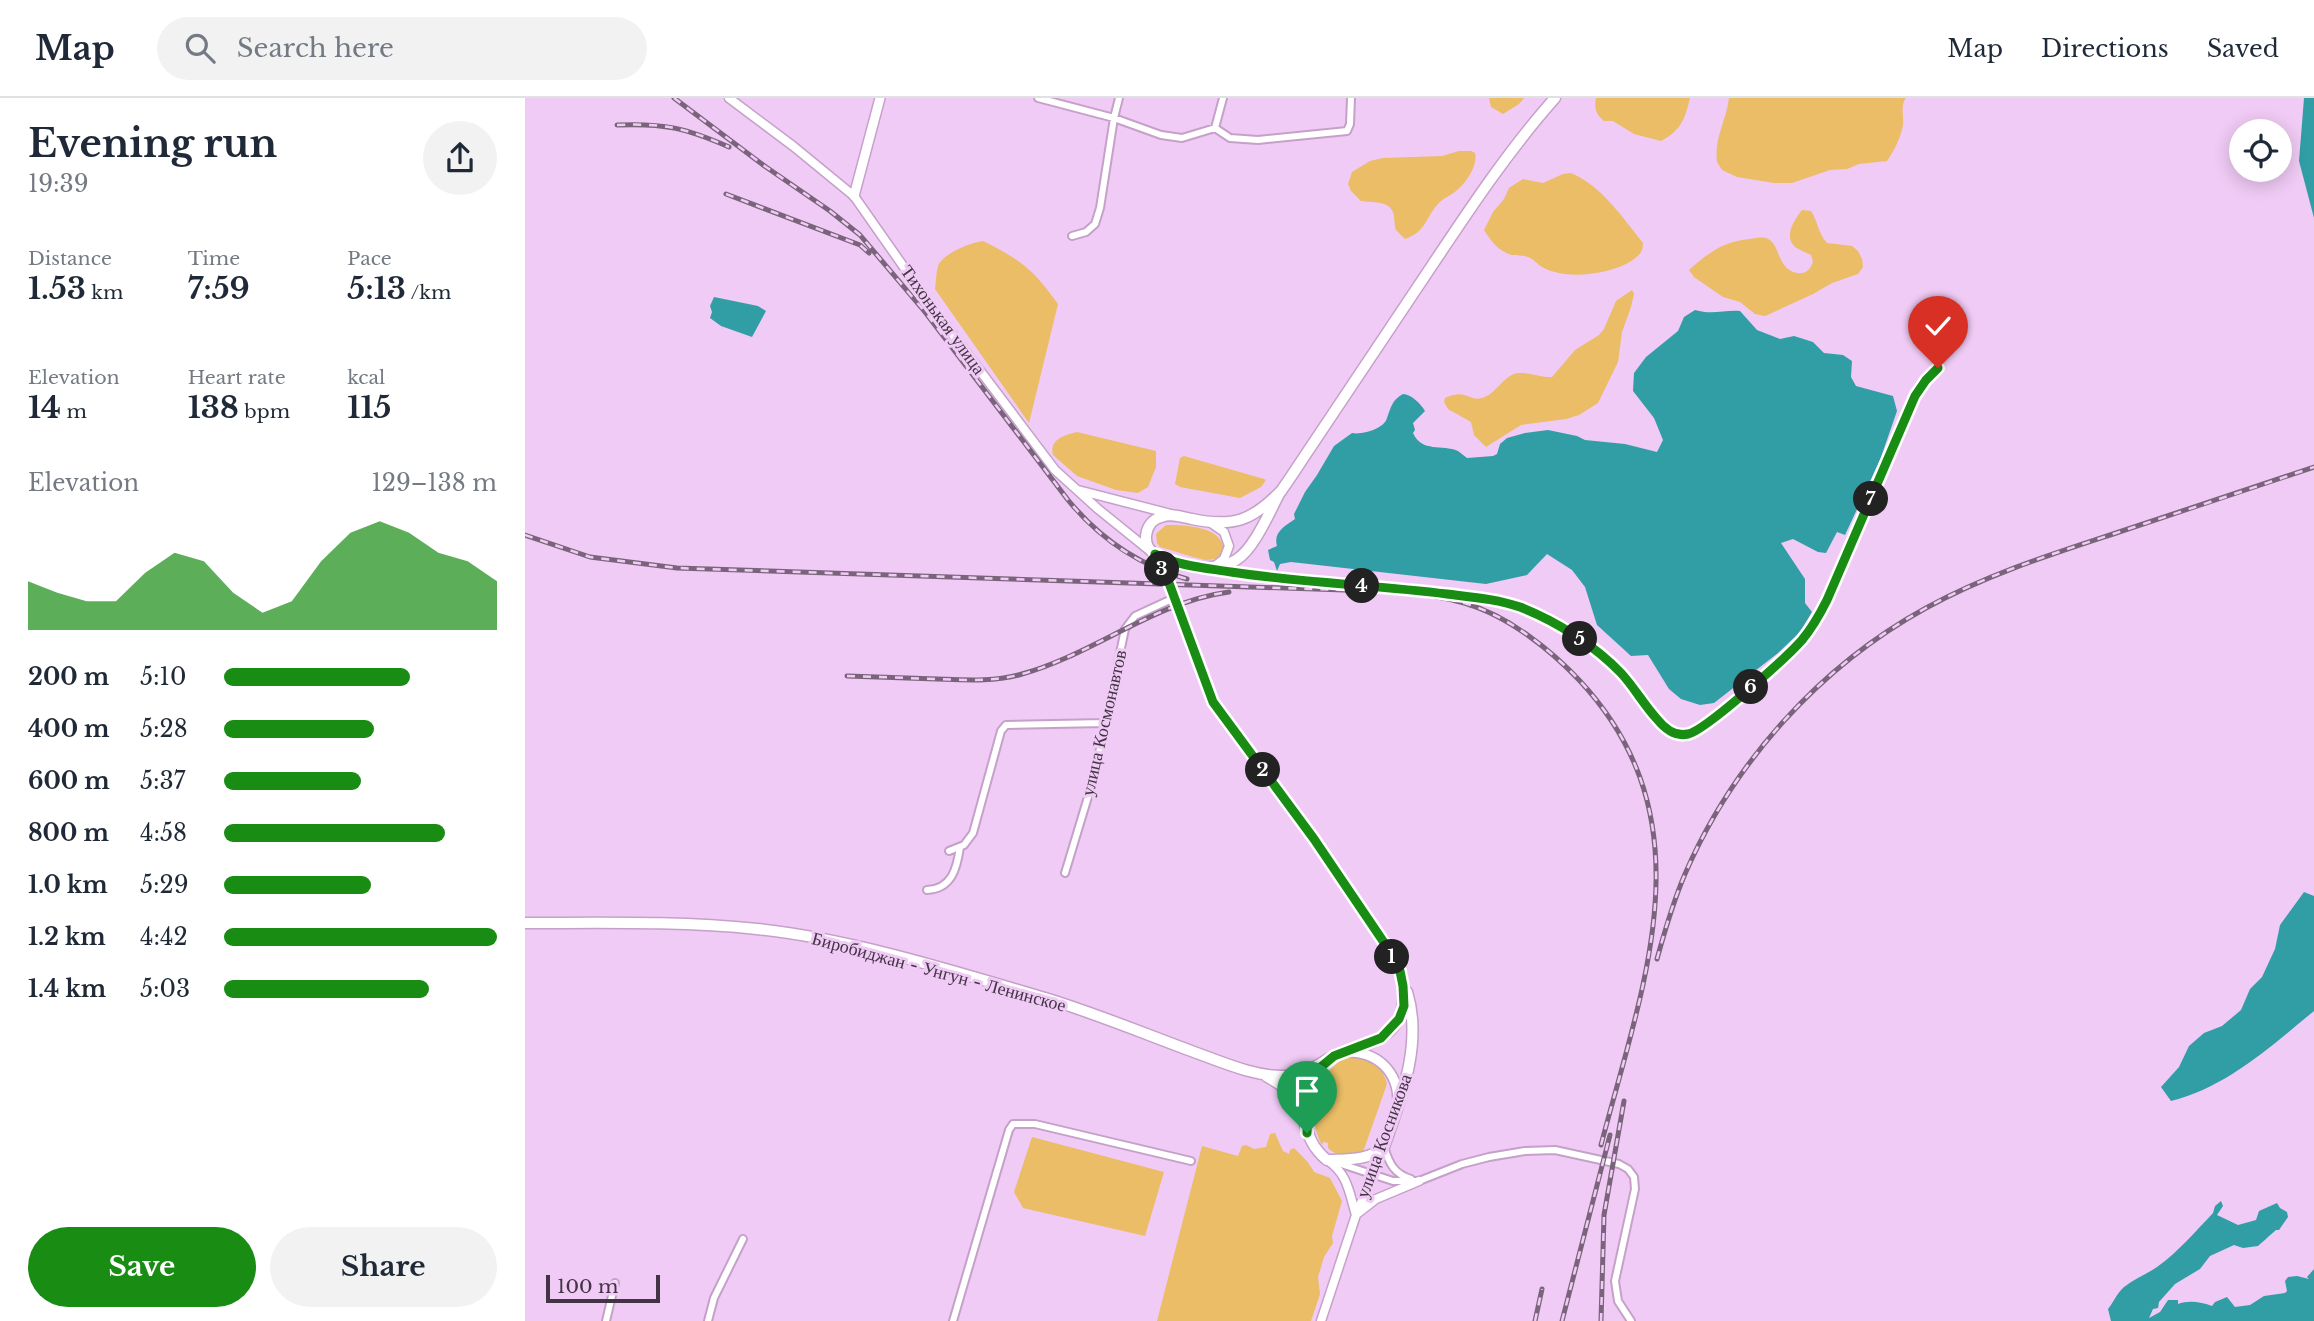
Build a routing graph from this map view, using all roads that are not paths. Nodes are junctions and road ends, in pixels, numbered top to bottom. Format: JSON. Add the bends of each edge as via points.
{"nodes":[{"id":1,"x":729,"y":98,"type":"edge"},
{"id":2,"x":880,"y":98,"type":"edge"},
{"id":3,"x":1038,"y":98,"type":"edge"},
{"id":4,"x":1119,"y":98,"type":"edge"},
{"id":5,"x":1223,"y":98,"type":"edge"},
{"id":6,"x":1351,"y":98,"type":"edge"},
{"id":7,"x":1555,"y":98,"type":"edge"},
{"id":8,"x":1048,"y":99,"type":"edge"},
{"id":9,"x":1114,"y":118,"type":"junction"},
{"id":10,"x":1215,"y":128,"type":"junction"},
{"id":11,"x":854,"y":196,"type":"junction"},
{"id":12,"x":1072,"y":236,"type":"dead end"},
{"id":13,"x":1938,"y":368,"type":"dead end"},
{"id":14,"x":1074,"y":488,"type":"junction"},
{"id":15,"x":1282,"y":490,"type":"junction"},
{"id":16,"x":1174,"y":515,"type":"junction"},
{"id":17,"x":1208,"y":523,"type":"junction"},
{"id":18,"x":1152,"y":552,"type":"junction"},
{"id":19,"x":1209,"y":569,"type":"junction"},
{"id":20,"x":1174,"y":598,"type":"junction"},
{"id":21,"x":1104,"y":723,"type":"junction"},
{"id":22,"x":960,"y":847,"type":"junction"},
{"id":23,"x":949,"y":851,"type":"dead end"},
{"id":24,"x":1065,"y":873,"type":"dead end"},
{"id":25,"x":927,"y":890,"type":"dead end"},
{"id":26,"x":525,"y":923,"type":"edge"},
{"id":27,"x":1400,"y":971,"type":"junction"},
{"id":28,"x":1345,"y":1052,"type":"junction"},
{"id":29,"x":1328,"y":1060,"type":"junction"},
{"id":30,"x":1259,"y":1073,"type":"junction"},
{"id":31,"x":1398,"y":1103,"type":"junction"},
{"id":32,"x":1306,"y":1128,"type":"junction"},
{"id":33,"x":1384,"y":1147,"type":"junction"},
{"id":34,"x":1327,"y":1160,"type":"junction"},
{"id":35,"x":1191,"y":1161,"type":"dead end"},
{"id":36,"x":1373,"y":1173,"type":"junction"},
{"id":37,"x":1419,"y":1181,"type":"junction"},
{"id":38,"x":1356,"y":1215,"type":"junction"},
{"id":39,"x":743,"y":1239,"type":"dead end"},
{"id":40,"x":615,"y":1283,"type":"dead end"},
{"id":41,"x":606,"y":1321,"type":"edge"},
{"id":42,"x":708,"y":1321,"type":"edge"},
{"id":43,"x":953,"y":1321,"type":"edge"},
{"id":44,"x":1321,"y":1321,"type":"edge"},
{"id":45,"x":1631,"y":1321,"type":"edge"}],
"edges":[{"from":1,"to":11,"type":"street","name":"Тихонькая улица"},
{"from":2,"to":11,"type":"main road"},
{"from":3,"to":8,"type":"street"},
{"from":4,"to":9,"type":"street"},
{"from":5,"to":10,"type":"street"},
{"from":6,"to":10,"type":"street","via":[[1346,131],[1258,140],[1230,138]]},
{"from":7,"to":15,"type":"main road","via":[[1474,203]]},
{"from":8,"to":9,"type":"street"},
{"from":9,"to":10,"type":"street","via":[[1182,138]]},
{"from":9,"to":12,"type":"street","via":[[1095,225]]},
{"from":11,"to":14,"type":"street","name":"Тихонькая улица","via":[[1029,437]]},
{"from":13,"to":19,"type":"street","via":[[1915,396],[1812,627],[1792,651],[1690,734],[1669,731],[1623,675],[1593,648],[1520,607],[1419,591],[1288,581]]},
{"from":14,"to":16,"type":"street"},
{"from":14,"to":18,"type":"street","name":"Тихонькая улица"},
{"from":15,"to":17,"type":"main road","via":[[1248,518]]},
{"from":15,"to":19,"type":"main road","via":[[1243,555]]},
{"from":16,"to":17,"type":"main road"},
{"from":16,"to":18,"type":"main road","via":[[1157,518],[1149,526],[1146,536]]},
{"from":17,"to":19,"type":"street","via":[[1221,529],[1229,546],[1224,559]]},
{"from":18,"to":19,"type":"main road","via":[[1168,561]]},
{"from":18,"to":20,"type":"main road","name":"улица Косникова"},
{"from":20,"to":21,"type":"street","name":"улица Космонавтов","via":[[1135,616],[1125,629]]},
{"from":20,"to":27,"type":"main road","name":"улица Косникова","via":[[1213,702],[1314,839]]},
{"from":21,"to":22,"type":"street","via":[[1006,725],[973,833]]},
{"from":21,"to":24,"type":"street","name":"улица Космонавтов","via":[[1094,777]]},
{"from":22,"to":23,"type":"street"},
{"from":22,"to":25,"type":"street","via":[[950,880]]},
{"from":26,"to":30,"type":"main road","name":"Биробиджан - Унгун - Ленинское","via":[[694,924],[818,938],[1048,999]]},
{"from":27,"to":28,"type":"main road","via":[[1404,1006],[1399,1019],[1381,1038]]},
{"from":27,"to":31,"type":"main road","name":"улица Косникова","via":[[1411,1003],[1413,1031],[1410,1065]]},
{"from":28,"to":29,"type":"main road"},
{"from":28,"to":31,"type":"main road","via":[[1365,1053],[1379,1060],[1397,1084]]},
{"from":29,"to":30,"type":"main road","via":[[1298,1075]]},
{"from":29,"to":32,"type":"main road","via":[[1315,1078]]},
{"from":30,"to":32,"type":"main road","via":[[1288,1091]]},
{"from":31,"to":33,"type":"main road","name":"улица Косникова"},
{"from":32,"to":34,"type":"main road","via":[[1311,1143]]},
{"from":33,"to":34,"type":"main road","via":[[1366,1157]]},
{"from":33,"to":36,"type":"street","name":"улица Косникова"},
{"from":33,"to":37,"type":"street","via":[[1396,1172]]},
{"from":34,"to":36,"type":"street"},
{"from":34,"to":38,"type":"street","via":[[1340,1168]]},
{"from":35,"to":43,"type":"street","via":[[1035,1124],[1013,1124]]},
{"from":36,"to":37,"type":"street","via":[[1393,1181]]},
{"from":36,"to":38,"type":"street","name":"улица Косникова"},
{"from":37,"to":38,"type":"street","via":[[1376,1199]]},
{"from":37,"to":45,"type":"street","via":[[1462,1164],[1525,1151],[1565,1151],[1628,1169],[1635,1189],[1615,1281],[1618,1301]]},
{"from":38,"to":44,"type":"street","name":"улица Косникова"},
{"from":39,"to":42,"type":"street","via":[[714,1298]]},
{"from":40,"to":41,"type":"street"}]}
